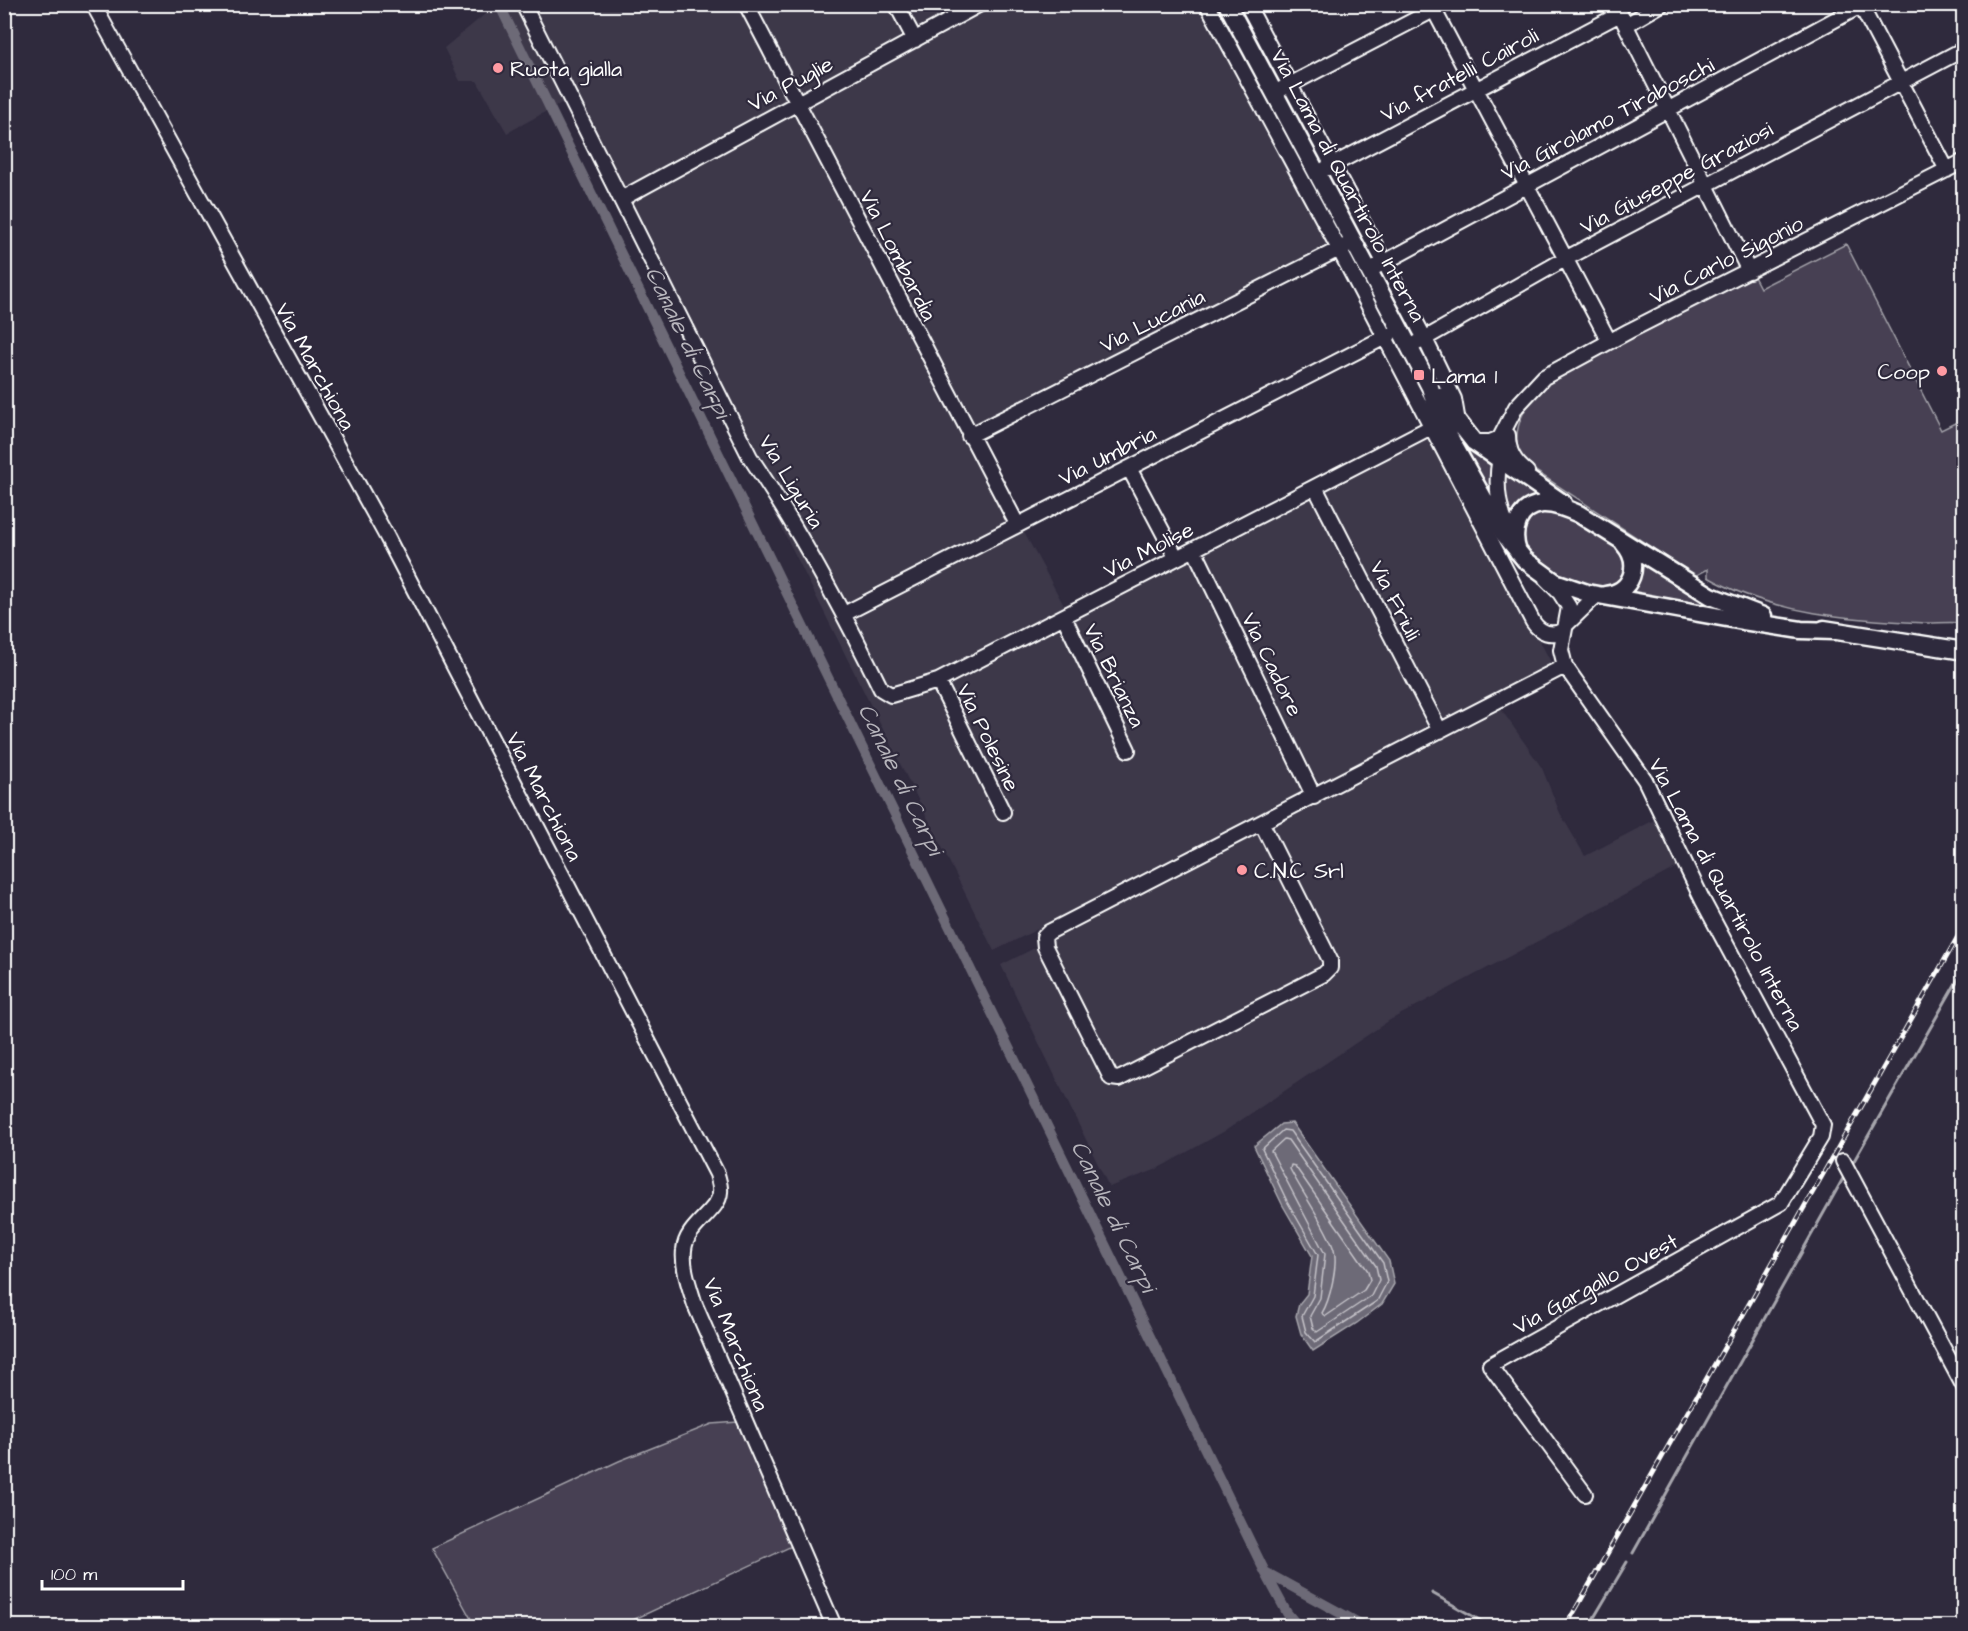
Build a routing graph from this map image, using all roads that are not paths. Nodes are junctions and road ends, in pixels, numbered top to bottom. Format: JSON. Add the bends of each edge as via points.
{"nodes":[{"id":1,"x":93,"y":4,"type":"edge"},
{"id":2,"x":523,"y":4,"type":"edge"},
{"id":3,"x":746,"y":4,"type":"edge"},
{"id":4,"x":896,"y":4,"type":"edge"},
{"id":5,"x":980,"y":4,"type":"edge"},
{"id":6,"x":1207,"y":4,"type":"edge"},
{"id":7,"x":1227,"y":4,"type":"edge"},
{"id":8,"x":1247,"y":4,"type":"edge"},
{"id":9,"x":1662,"y":4,"type":"edge"},
{"id":10,"x":1861,"y":5,"type":"edge"},
{"id":11,"x":1429,"y":9,"type":"edge"},
{"id":12,"x":1621,"y":14,"type":"edge"},
{"id":13,"x":915,"y":40,"type":"junction"},
{"id":14,"x":1964,"y":50,"type":"edge"},
{"id":15,"x":1901,"y":83,"type":"junction"},
{"id":16,"x":1292,"y":84,"type":"junction"},
{"id":17,"x":1476,"y":88,"type":"junction"},
{"id":18,"x":1274,"y":93,"type":"junction"},
{"id":19,"x":797,"y":104,"type":"junction"},
{"id":20,"x":1669,"y":108,"type":"junction"},
{"id":21,"x":1964,"y":161,"type":"edge"},
{"id":22,"x":1325,"y":169,"type":"junction"},
{"id":23,"x":1947,"y":170,"type":"junction"},
{"id":24,"x":1706,"y":184,"type":"junction"},
{"id":25,"x":1526,"y":185,"type":"junction"},
{"id":26,"x":621,"y":199,"type":"junction"},
{"id":27,"x":1347,"y":245,"type":"junction"},
{"id":28,"x":1565,"y":259,"type":"junction"},
{"id":29,"x":1385,"y":262,"type":"junction"},
{"id":30,"x":1370,"y":270,"type":"junction"},
{"id":31,"x":1749,"y":271,"type":"junction"},
{"id":32,"x":1386,"y":336,"type":"junction"},
{"id":33,"x":1425,"y":339,"type":"junction"},
{"id":34,"x":1609,"y":341,"type":"junction"},
{"id":35,"x":1410,"y":347,"type":"junction"},
{"id":36,"x":1430,"y":387,"type":"junction"},
{"id":37,"x":1510,"y":421,"type":"junction"},
{"id":38,"x":1458,"y":424,"type":"junction"},
{"id":39,"x":1431,"y":427,"type":"junction"},
{"id":40,"x":969,"y":436,"type":"junction"},
{"id":41,"x":1474,"y":442,"type":"junction"},
{"id":42,"x":1498,"y":460,"type":"junction"},
{"id":43,"x":1129,"y":468,"type":"junction"},
{"id":44,"x":1315,"y":487,"type":"junction"},
{"id":45,"x":1575,"y":511,"type":"junction"},
{"id":46,"x":1017,"y":524,"type":"junction"},
{"id":47,"x":1618,"y":539,"type":"junction"},
{"id":48,"x":1194,"y":549,"type":"junction"},
{"id":49,"x":1518,"y":553,"type":"junction"},
{"id":50,"x":1176,"y":557,"type":"junction"},
{"id":51,"x":1539,"y":572,"type":"junction"},
{"id":52,"x":1599,"y":595,"type":"junction"},
{"id":53,"x":844,"y":614,"type":"junction"},
{"id":54,"x":1064,"y":617,"type":"junction"},
{"id":55,"x":1564,"y":628,"type":"junction"},
{"id":56,"x":1834,"y":631,"type":"junction"},
{"id":57,"x":1964,"y":651,"type":"edge"},
{"id":58,"x":1565,"y":666,"type":"junction"},
{"id":59,"x":938,"y":681,"type":"junction"},
{"id":60,"x":881,"y":689,"type":"joint"},
{"id":61,"x":1440,"y":731,"type":"junction"},
{"id":62,"x":1128,"y":750,"type":"dead end"},
{"id":63,"x":1314,"y":797,"type":"junction"},
{"id":64,"x":1003,"y":812,"type":"dead end"},
{"id":65,"x":1262,"y":824,"type":"junction"},
{"id":66,"x":1823,"y":1125,"type":"joint"},
{"id":67,"x":1843,"y":1161,"type":"dead end"},
{"id":68,"x":1964,"y":1387,"type":"edge"},
{"id":69,"x":1585,"y":1494,"type":"dead end"},
{"id":70,"x":834,"y":1626,"type":"edge"}],
"edges":[{"from":1,"to":70,"type":"street","name":"Via Marchiona","via":[[387,537],[717,1174],[721,1194],[713,1208],[695,1224],[684,1248],[689,1282],[695,1305]]},
{"from":2,"to":26,"type":"street","name":"Via Liguria"},
{"from":3,"to":19,"type":"street","name":"Via Lombardia"},
{"from":4,"to":13,"type":"street"},
{"from":5,"to":13,"type":"street","name":"Via Puglie"},
{"from":6,"to":27,"type":"street"},
{"from":7,"to":18,"type":"main road","name":"Via Lama di Quartirolo Interna"},
{"from":8,"to":16,"type":"street"},
{"from":9,"to":12,"type":"street","name":"Via fratelli Cairoli"},
{"from":10,"to":15,"type":"street"},
{"from":10,"to":20,"type":"street","name":"Via Girolamo Tiraboschi"},
{"from":11,"to":16,"type":"street"},
{"from":11,"to":17,"type":"street"},
{"from":12,"to":17,"type":"street","name":"Via fratelli Cairoli"},
{"from":12,"to":20,"type":"street"},
{"from":13,"to":19,"type":"street","name":"Via Puglie"},
{"from":14,"to":15,"type":"street","name":"Via Giuseppe Graziosi"},
{"from":15,"to":23,"type":"street"},
{"from":15,"to":24,"type":"street","name":"Via Giuseppe Graziosi"},
{"from":16,"to":18,"type":"street"},
{"from":16,"to":22,"type":"street"},
{"from":17,"to":22,"type":"street","name":"Via fratelli Cairoli"},
{"from":17,"to":25,"type":"street"},
{"from":18,"to":22,"type":"main road","name":"Via Lama di Quartirolo Interna"},
{"from":19,"to":26,"type":"street","name":"Via Puglie"},
{"from":19,"to":40,"type":"street","name":"Via Lombardia"},
{"from":20,"to":24,"type":"street"},
{"from":20,"to":25,"type":"street","name":"Via Girolamo Tiraboschi"},
{"from":21,"to":23,"type":"street","name":"Via Carlo Sigonio"},
{"from":22,"to":27,"type":"main road","name":"Via Lama di Quartirolo Interna"},
{"from":22,"to":29,"type":"street"},
{"from":23,"to":31,"type":"street","name":"Via Carlo Sigonio"},
{"from":24,"to":28,"type":"street","name":"Via Giuseppe Graziosi"},
{"from":24,"to":31,"type":"street"},
{"from":25,"to":28,"type":"street"},
{"from":25,"to":29,"type":"street","name":"Via Girolamo Tiraboschi"},
{"from":26,"to":53,"type":"street","name":"Via Liguria","via":[[750,457],[792,519]]},
{"from":27,"to":30,"type":"main road","name":"Via Lama di Quartirolo Interna"},
{"from":27,"to":32,"type":"street"},
{"from":27,"to":40,"type":"street","name":"Via Lucania"},
{"from":28,"to":33,"type":"street","name":"Via Giuseppe Graziosi"},
{"from":28,"to":34,"type":"street"},
{"from":29,"to":30,"type":"street","name":"Via Girolamo Tiraboschi"},
{"from":29,"to":33,"type":"street"},
{"from":30,"to":35,"type":"main road","name":"Via Lama di Quartirolo Interna"},
{"from":31,"to":34,"type":"street","name":"Via Carlo Sigonio"},
{"from":32,"to":39,"type":"street"},
{"from":32,"to":43,"type":"street","name":"Via Umbria"},
{"from":33,"to":35,"type":"street","name":"Via Giuseppe Graziosi"},
{"from":33,"to":38,"type":"street","via":[[1454,399]]},
{"from":34,"to":37,"type":"street","name":"Via Carlo Sigonio","via":[[1545,377],[1516,407]]},
{"from":35,"to":36,"type":"main road","name":"Via Lama di Quartirolo Interna"},
{"from":36,"to":38,"type":"main road","name":"Via Lama di Quartirolo Interna"},
{"from":36,"to":49,"type":"main road","name":"Via Lama di Quartirolo Interna","via":[[1453,444]]},
{"from":37,"to":41,"type":"street","via":[[1498,440]]},
{"from":37,"to":42,"type":"street"},
{"from":37,"to":45,"type":"street","via":[[1508,446],[1519,466]]},
{"from":38,"to":41,"type":"main road","name":"Via Lama di Quartirolo Interna"},
{"from":39,"to":44,"type":"street","name":"Via Molise"},
{"from":39,"to":55,"type":"street","via":[[1533,622],[1550,633]]},
{"from":40,"to":46,"type":"street","name":"Via Lombardia"},
{"from":41,"to":42,"type":"main road","name":"Via Lama di Quartirolo Interna"},
{"from":42,"to":45,"type":"main road","name":"Via Lama di Quartirolo Interna"},
{"from":42,"to":49,"type":"street","via":[[1499,507]]},
{"from":43,"to":46,"type":"street","name":"Via Umbria"},
{"from":43,"to":50,"type":"street"},
{"from":44,"to":48,"type":"street","name":"Via Molise"},
{"from":44,"to":61,"type":"street","name":"Via Friuli"},
{"from":45,"to":47,"type":"main road"},
{"from":45,"to":49,"type":"main road","via":[[1552,505],[1533,507],[1515,526]]},
{"from":46,"to":53,"type":"street","name":"Via Umbria"},
{"from":47,"to":52,"type":"main road","via":[[1632,556],[1632,576],[1619,592]]},
{"from":47,"to":56,"type":"main road","via":[[1711,596],[1740,609],[1773,620]]},
{"from":48,"to":50,"type":"street","name":"Via Molise"},
{"from":48,"to":63,"type":"street","name":"Via Cadore"},
{"from":49,"to":51,"type":"main road"},
{"from":50,"to":54,"type":"street","name":"Via Molise"},
{"from":51,"to":52,"type":"main road","via":[[1566,586]]},
{"from":51,"to":55,"type":"street","via":[[1566,602],[1569,614]]},
{"from":52,"to":55,"type":"street"},
{"from":52,"to":56,"type":"main road","via":[[1754,623]]},
{"from":53,"to":60,"type":"street","name":"Via Liguria"},
{"from":54,"to":59,"type":"street","name":"Via Molise"},
{"from":54,"to":62,"type":"street","name":"Via Brianza"},
{"from":55,"to":58,"type":"street","via":[[1561,650]]},
{"from":56,"to":57,"type":"main road"},
{"from":58,"to":61,"type":"street"},
{"from":58,"to":66,"type":"street","name":"Via Lama di Quartirolo Interna","via":[[1645,780],[1703,901]]},
{"from":59,"to":60,"type":"street","name":"Via Molise","via":[[902,693],[891,694]]},
{"from":59,"to":64,"type":"street","name":"Via Polesine"},
{"from":61,"to":63,"type":"street"},
{"from":63,"to":65,"type":"street"},
{"from":65,"to":65,"type":"street","via":[[1099,905],[1044,937],[1111,1078],[1119,1079],[1330,968],[1330,960]]},
{"from":66,"to":69,"type":"street","name":"Via Gargallo Ovest","via":[[1821,1137],[1781,1203],[1490,1365]]},
{"from":67,"to":68,"type":"street"}]}
